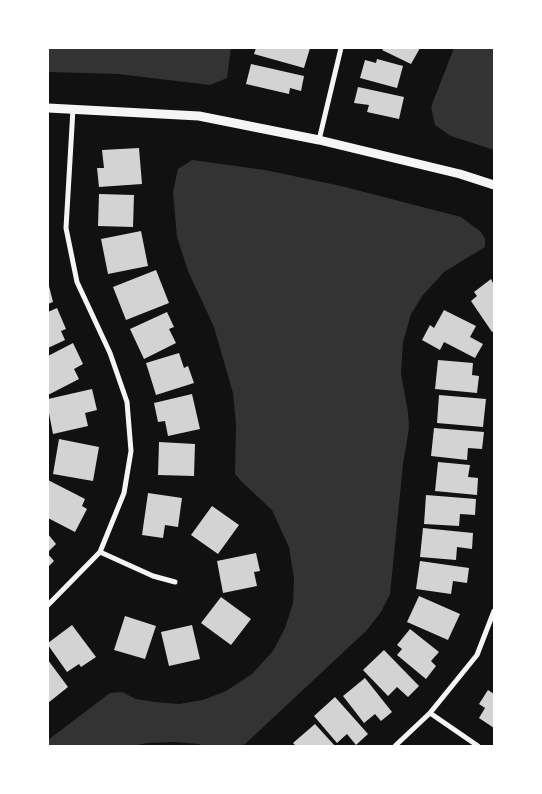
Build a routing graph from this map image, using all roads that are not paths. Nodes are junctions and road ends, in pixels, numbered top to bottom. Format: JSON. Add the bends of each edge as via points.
{"nodes":[{"id":1,"x":341,"y":48,"type":"edge"},
{"id":2,"x":48,"y":108,"type":"edge"},
{"id":3,"x":73,"y":109,"type":"junction"},
{"id":4,"x":319,"y":140,"type":"junction"},
{"id":5,"x":494,"y":185,"type":"edge"},
{"id":6,"x":100,"y":552,"type":"junction"},
{"id":7,"x":175,"y":582,"type":"dead end"},
{"id":8,"x":48,"y":605,"type":"edge"},
{"id":9,"x":494,"y":612,"type":"edge"},
{"id":10,"x":430,"y":713,"type":"junction"},
{"id":11,"x":395,"y":746,"type":"edge"},
{"id":12,"x":478,"y":746,"type":"edge"}],
"edges":[{"from":1,"to":4,"type":"street"},
{"from":2,"to":3,"type":"street"},
{"from":3,"to":4,"type":"street","via":[[199,116]]},
{"from":3,"to":6,"type":"street","via":[[66,228],[77,282],[110,353],[127,402],[131,451],[124,493]]},
{"from":4,"to":5,"type":"street"},
{"from":6,"to":7,"type":"street","via":[[153,576]]},
{"from":6,"to":8,"type":"street"},
{"from":9,"to":10,"type":"street","via":[[477,654]]},
{"from":10,"to":11,"type":"street"},
{"from":10,"to":12,"type":"street"}]}
